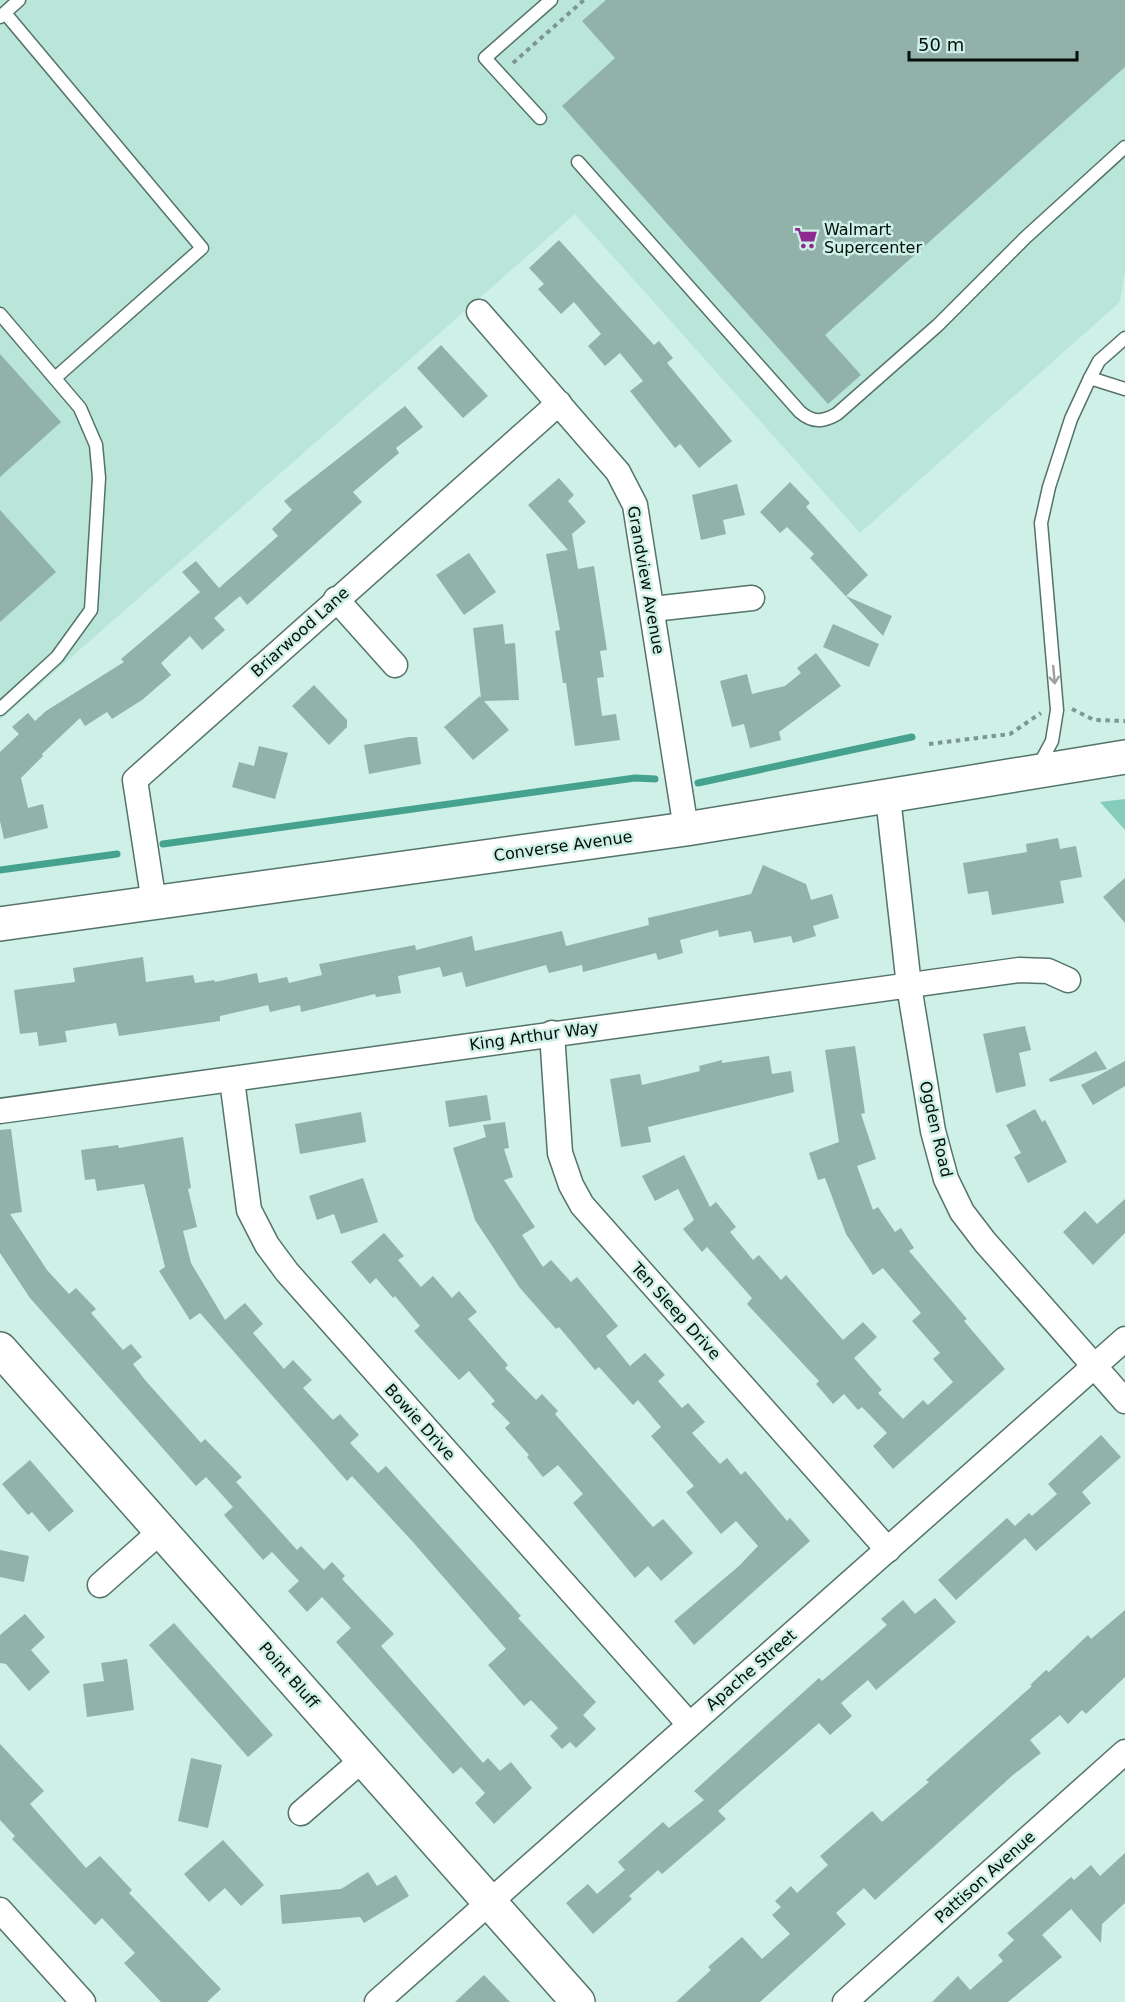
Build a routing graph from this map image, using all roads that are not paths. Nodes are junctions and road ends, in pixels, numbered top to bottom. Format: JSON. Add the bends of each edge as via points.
{"nodes":[{"id":1,"x":19,"y":0,"type":"edge"},
{"id":2,"x":551,"y":0,"type":"edge"},
{"id":3,"x":2,"y":15,"type":"edge"},
{"id":4,"x":540,"y":118,"type":"dead end"},
{"id":5,"x":1125,"y":147,"type":"edge"},
{"id":6,"x":578,"y":162,"type":"dead end"},
{"id":7,"x":478,"y":312,"type":"dead end"},
{"id":8,"x":0,"y":314,"type":"edge"},
{"id":9,"x":1125,"y":338,"type":"edge"},
{"id":10,"x":55,"y":378,"type":"junction"},
{"id":11,"x":1090,"y":378,"type":"junction"},
{"id":12,"x":1125,"y":389,"type":"edge"},
{"id":13,"x":559,"y":403,"type":"junction"},
{"id":14,"x":752,"y":598,"type":"dead end"},
{"id":15,"x":336,"y":599,"type":"junction"},
{"id":16,"x":653,"y":609,"type":"junction"},
{"id":17,"x":395,"y":665,"type":"dead end"},
{"id":18,"x":0,"y":709,"type":"edge"},
{"id":19,"x":1125,"y":757,"type":"edge"},
{"id":20,"x":1034,"y":772,"type":"junction"},
{"id":21,"x":888,"y":797,"type":"junction"},
{"id":22,"x":686,"y":829,"type":"junction"},
{"id":23,"x":154,"y":903,"type":"junction"},
{"id":24,"x":0,"y":924,"type":"edge"},
{"id":25,"x":1068,"y":980,"type":"dead end"},
{"id":26,"x":909,"y":986,"type":"junction"},
{"id":27,"x":552,"y":1033,"type":"junction"},
{"id":28,"x":232,"y":1080,"type":"junction"},
{"id":29,"x":0,"y":1111,"type":"edge"},
{"id":30,"x":1125,"y":1339,"type":"edge"},
{"id":31,"x":0,"y":1349,"type":"edge"},
{"id":32,"x":1095,"y":1365,"type":"junction"},
{"id":33,"x":1125,"y":1401,"type":"edge"},
{"id":34,"x":162,"y":1530,"type":"junction"},
{"id":35,"x":888,"y":1550,"type":"junction"},
{"id":36,"x":100,"y":1585,"type":"dead end"},
{"id":37,"x":689,"y":1724,"type":"junction"},
{"id":38,"x":1125,"y":1752,"type":"edge"},
{"id":39,"x":363,"y":1759,"type":"junction"},
{"id":40,"x":301,"y":1813,"type":"dead end"},
{"id":41,"x":490,"y":1902,"type":"junction"},
{"id":42,"x":0,"y":1910,"type":"edge"},
{"id":43,"x":82,"y":2002,"type":"edge"},
{"id":44,"x":376,"y":2002,"type":"edge"},
{"id":45,"x":578,"y":2002,"type":"edge"},
{"id":46,"x":845,"y":2002,"type":"edge"}],
"edges":[{"from":1,"to":3,"type":"lane"},
{"from":2,"to":4,"type":"lane","via":[[486,58]]},
{"from":3,"to":10,"type":"lane","via":[[202,248]]},
{"from":5,"to":6,"type":"lane","via":[[1026,237],[938,325],[837,414],[821,421],[800,412]]},
{"from":7,"to":13,"type":"street","name":"Grandview Avenue"},
{"from":8,"to":10,"type":"lane"},
{"from":9,"to":11,"type":"lane","via":[[1099,361]]},
{"from":10,"to":18,"type":"lane","via":[[80,408],[96,445],[99,478],[91,610],[57,657]]},
{"from":11,"to":12,"type":"lane"},
{"from":11,"to":20,"type":"lane","one_way":true,"via":[[1071,419],[1041,523],[1057,710],[1052,741]]},
{"from":13,"to":15,"type":"street","name":"Briarwood Lane"},
{"from":13,"to":16,"type":"street","name":"Grandview Avenue","via":[[618,472],[635,505]]},
{"from":14,"to":16,"type":"street"},
{"from":15,"to":17,"type":"street"},
{"from":15,"to":23,"type":"street","name":"Briarwood Lane","via":[[135,780]]},
{"from":16,"to":22,"type":"street","name":"Grandview Avenue"},
{"from":19,"to":20,"type":"main road","name":"Converse Avenue"},
{"from":20,"to":21,"type":"main road","name":"Converse Avenue"},
{"from":21,"to":22,"type":"main road","name":"Converse Avenue"},
{"from":21,"to":26,"type":"street","name":"Ogden Road"},
{"from":22,"to":23,"type":"main road","name":"Converse Avenue"},
{"from":23,"to":24,"type":"main road","name":"Converse Avenue"},
{"from":25,"to":26,"type":"street","name":"King Arthur Way","via":[[1048,972],[1019,970]]},
{"from":26,"to":27,"type":"street","name":"King Arthur Way"},
{"from":26,"to":32,"type":"street","name":"Ogden Road","via":[[933,1131],[946,1179],[962,1212]]},
{"from":27,"to":28,"type":"street","name":"King Arthur Way"},
{"from":27,"to":35,"type":"street","name":"Ten Sleep Drive","via":[[560,1154],[582,1205]]},
{"from":28,"to":29,"type":"street","name":"King Arthur Way"},
{"from":28,"to":37,"type":"street","name":"Bowie Drive","via":[[249,1210],[267,1245]]},
{"from":30,"to":32,"type":"street","name":"Apache Street"},
{"from":31,"to":34,"type":"main road","name":"Point Bluff"},
{"from":32,"to":33,"type":"street","name":"Ogden Road"},
{"from":32,"to":35,"type":"street","name":"Apache Street"},
{"from":34,"to":36,"type":"street"},
{"from":34,"to":39,"type":"main road","name":"Point Bluff"},
{"from":35,"to":37,"type":"street","name":"Apache Street"},
{"from":37,"to":41,"type":"street","name":"Apache Street"},
{"from":38,"to":46,"type":"street","name":"Pattison Avenue"},
{"from":39,"to":40,"type":"street"},
{"from":39,"to":41,"type":"main road","name":"Point Bluff"},
{"from":41,"to":44,"type":"street","name":"Apache Street"},
{"from":41,"to":45,"type":"main road","name":"Point Bluff"},
{"from":42,"to":43,"type":"street"}]}
